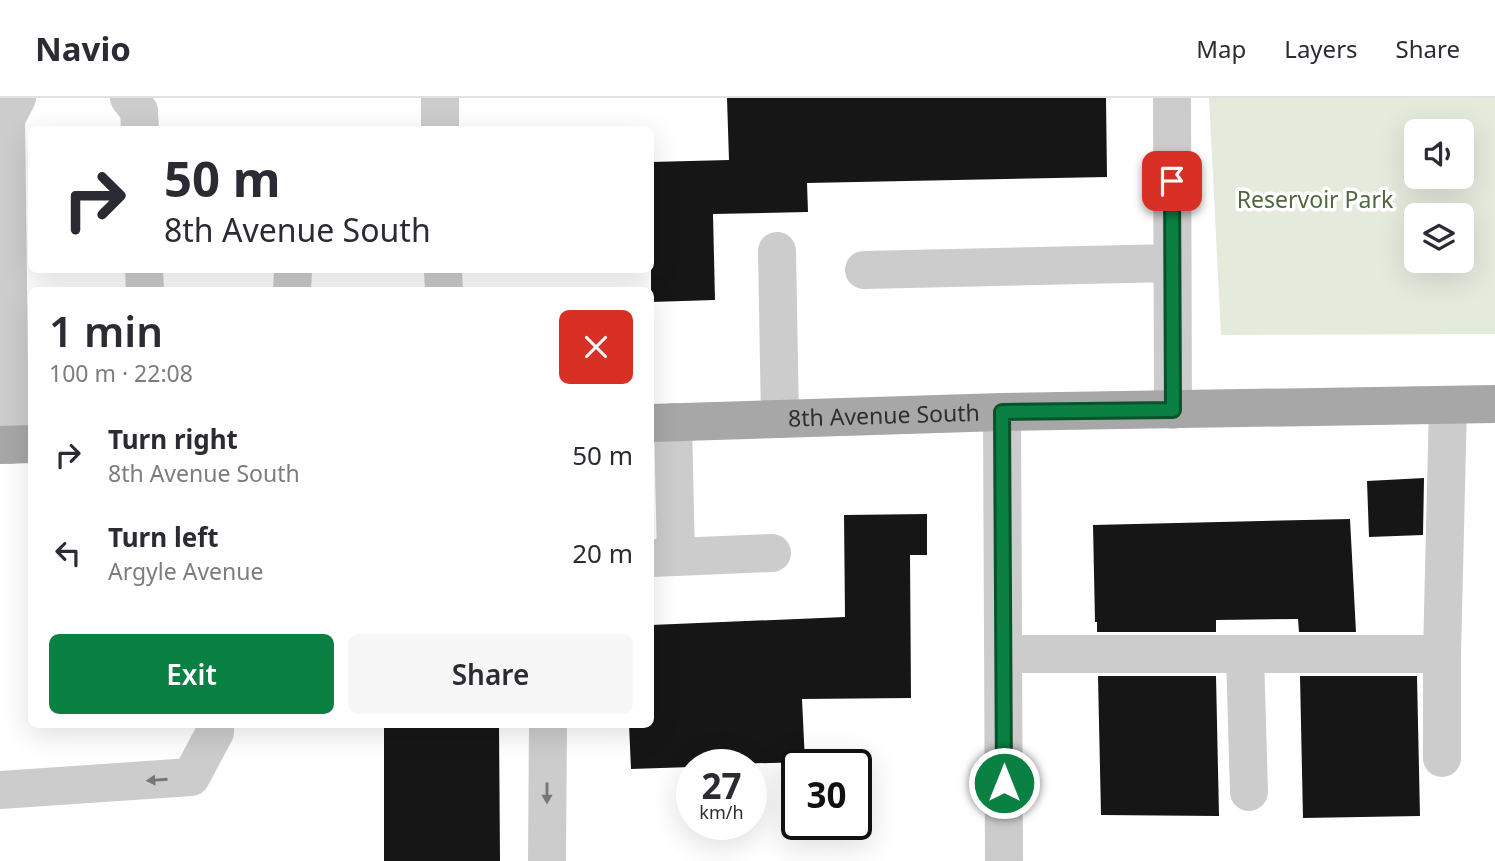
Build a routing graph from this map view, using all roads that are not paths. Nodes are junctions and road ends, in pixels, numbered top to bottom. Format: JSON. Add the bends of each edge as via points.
{"nodes":[{"id":1,"x":17,"y":98,"type":"edge"},
{"id":2,"x":440,"y":98,"type":"edge"},
{"id":3,"x":1172,"y":98,"type":"edge"},
{"id":4,"x":440,"y":126,"type":"edge"},
{"id":5,"x":777,"y":251,"type":"dead end"},
{"id":6,"x":1172,"y":263,"type":"junction"},
{"id":7,"x":864,"y":270,"type":"dead end"},
{"id":8,"x":1448,"y":404,"type":"junction"},
{"id":9,"x":1495,"y":404,"type":"edge"},
{"id":10,"x":1173,"y":410,"type":"junction"},
{"id":11,"x":1002,"y":412,"type":"junction"},
{"id":12,"x":780,"y":419,"type":"junction"},
{"id":13,"x":662,"y":423,"type":"edge"},
{"id":14,"x":14,"y":445,"type":"edge"},
{"id":15,"x":772,"y":553,"type":"dead end"},
{"id":16,"x":663,"y":557,"type":"edge"},
{"id":17,"x":1003,"y":654,"type":"junction"},
{"id":18,"x":1442,"y":654,"type":"junction"},
{"id":19,"x":1245,"y":655,"type":"junction"},
{"id":20,"x":215,"y":728,"type":"edge"},
{"id":21,"x":548,"y":728,"type":"edge"},
{"id":22,"x":1442,"y":758,"type":"dead end"},
{"id":23,"x":0,"y":790,"type":"edge"},
{"id":24,"x":1249,"y":792,"type":"dead end"},
{"id":25,"x":547,"y":861,"type":"edge"},
{"id":26,"x":1004,"y":861,"type":"edge"}],
"edges":[{"from":1,"to":14,"type":"street","via":[[6,119]]},
{"from":2,"to":4,"type":"street"},
{"from":3,"to":6,"type":"street"},
{"from":5,"to":12,"type":"street"},
{"from":6,"to":7,"type":"street"},
{"from":6,"to":10,"type":"street"},
{"from":8,"to":9,"type":"main road","name":"8th Avenue South"},
{"from":8,"to":10,"type":"main road","name":"8th Avenue South"},
{"from":8,"to":18,"type":"street"},
{"from":10,"to":11,"type":"main road","name":"8th Avenue South"},
{"from":11,"to":12,"type":"main road","name":"8th Avenue South"},
{"from":11,"to":17,"type":"street"},
{"from":12,"to":13,"type":"main road","name":"8th Avenue South"},
{"from":13,"to":16,"type":"street"},
{"from":15,"to":16,"type":"street"},
{"from":17,"to":19,"type":"street"},
{"from":17,"to":26,"type":"street"},
{"from":18,"to":19,"type":"street"},
{"from":18,"to":22,"type":"street"},
{"from":19,"to":24,"type":"street"},
{"from":20,"to":23,"type":"street","one_way":true,"via":[[191,777]]},
{"from":21,"to":25,"type":"street","one_way":true}]}
